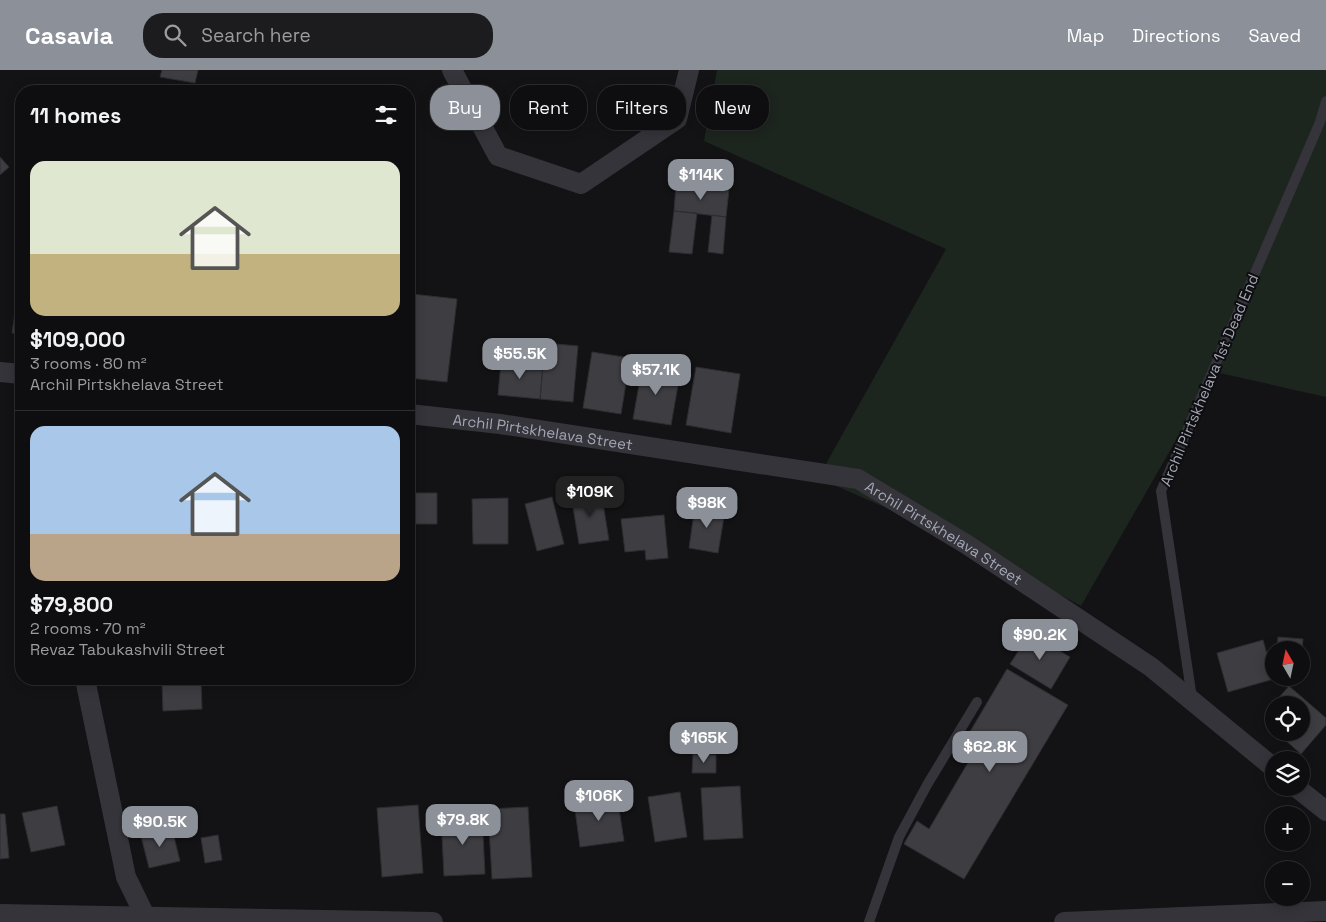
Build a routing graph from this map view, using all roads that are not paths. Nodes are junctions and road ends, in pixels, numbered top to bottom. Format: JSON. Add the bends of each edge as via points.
{"nodes":[{"id":1,"x":452,"y":70,"type":"edge"},
{"id":2,"x":690,"y":70,"type":"edge"},
{"id":3,"x":1326,"y":101,"type":"edge"},
{"id":4,"x":0,"y":372,"type":"edge"},
{"id":5,"x":15,"y":373,"type":"edge"},
{"id":6,"x":415,"y":415,"type":"edge"},
{"id":7,"x":86,"y":685,"type":"edge"},
{"id":8,"x":977,"y":702,"type":"dead end"},
{"id":9,"x":1192,"y":702,"type":"junction"},
{"id":10,"x":1265,"y":761,"type":"edge"},
{"id":11,"x":1307,"y":796,"type":"edge"},
{"id":12,"x":1326,"y":811,"type":"edge"},
{"id":13,"x":1326,"y":911,"type":"edge"},
{"id":14,"x":0,"y":914,"type":"edge"},
{"id":15,"x":146,"y":919,"type":"edge"},
{"id":16,"x":433,"y":922,"type":"edge"},
{"id":17,"x":869,"y":922,"type":"edge"},
{"id":18,"x":1064,"y":922,"type":"edge"}],
"edges":[{"from":1,"to":2,"type":"street","via":[[498,156],[581,184],[677,119]]},
{"from":3,"to":9,"type":"lane","name":"Archil Pirtskhelava 1st Dead End","via":[[1320,122],[1161,491]]},
{"from":4,"to":5,"type":"street"},
{"from":6,"to":9,"type":"street","name":"Archil Pirtskhelava Street","via":[[500,424],[858,479],[966,544],[1152,666]]},
{"from":7,"to":15,"type":"street","via":[[126,877]]},
{"from":8,"to":17,"type":"lane","via":[[899,837]]},
{"from":9,"to":10,"type":"street","name":"Archil Pirtskhelava Street"},
{"from":11,"to":12,"type":"street"},
{"from":13,"to":18,"type":"street"},
{"from":14,"to":15,"type":"street"},
{"from":15,"to":16,"type":"street"}]}
